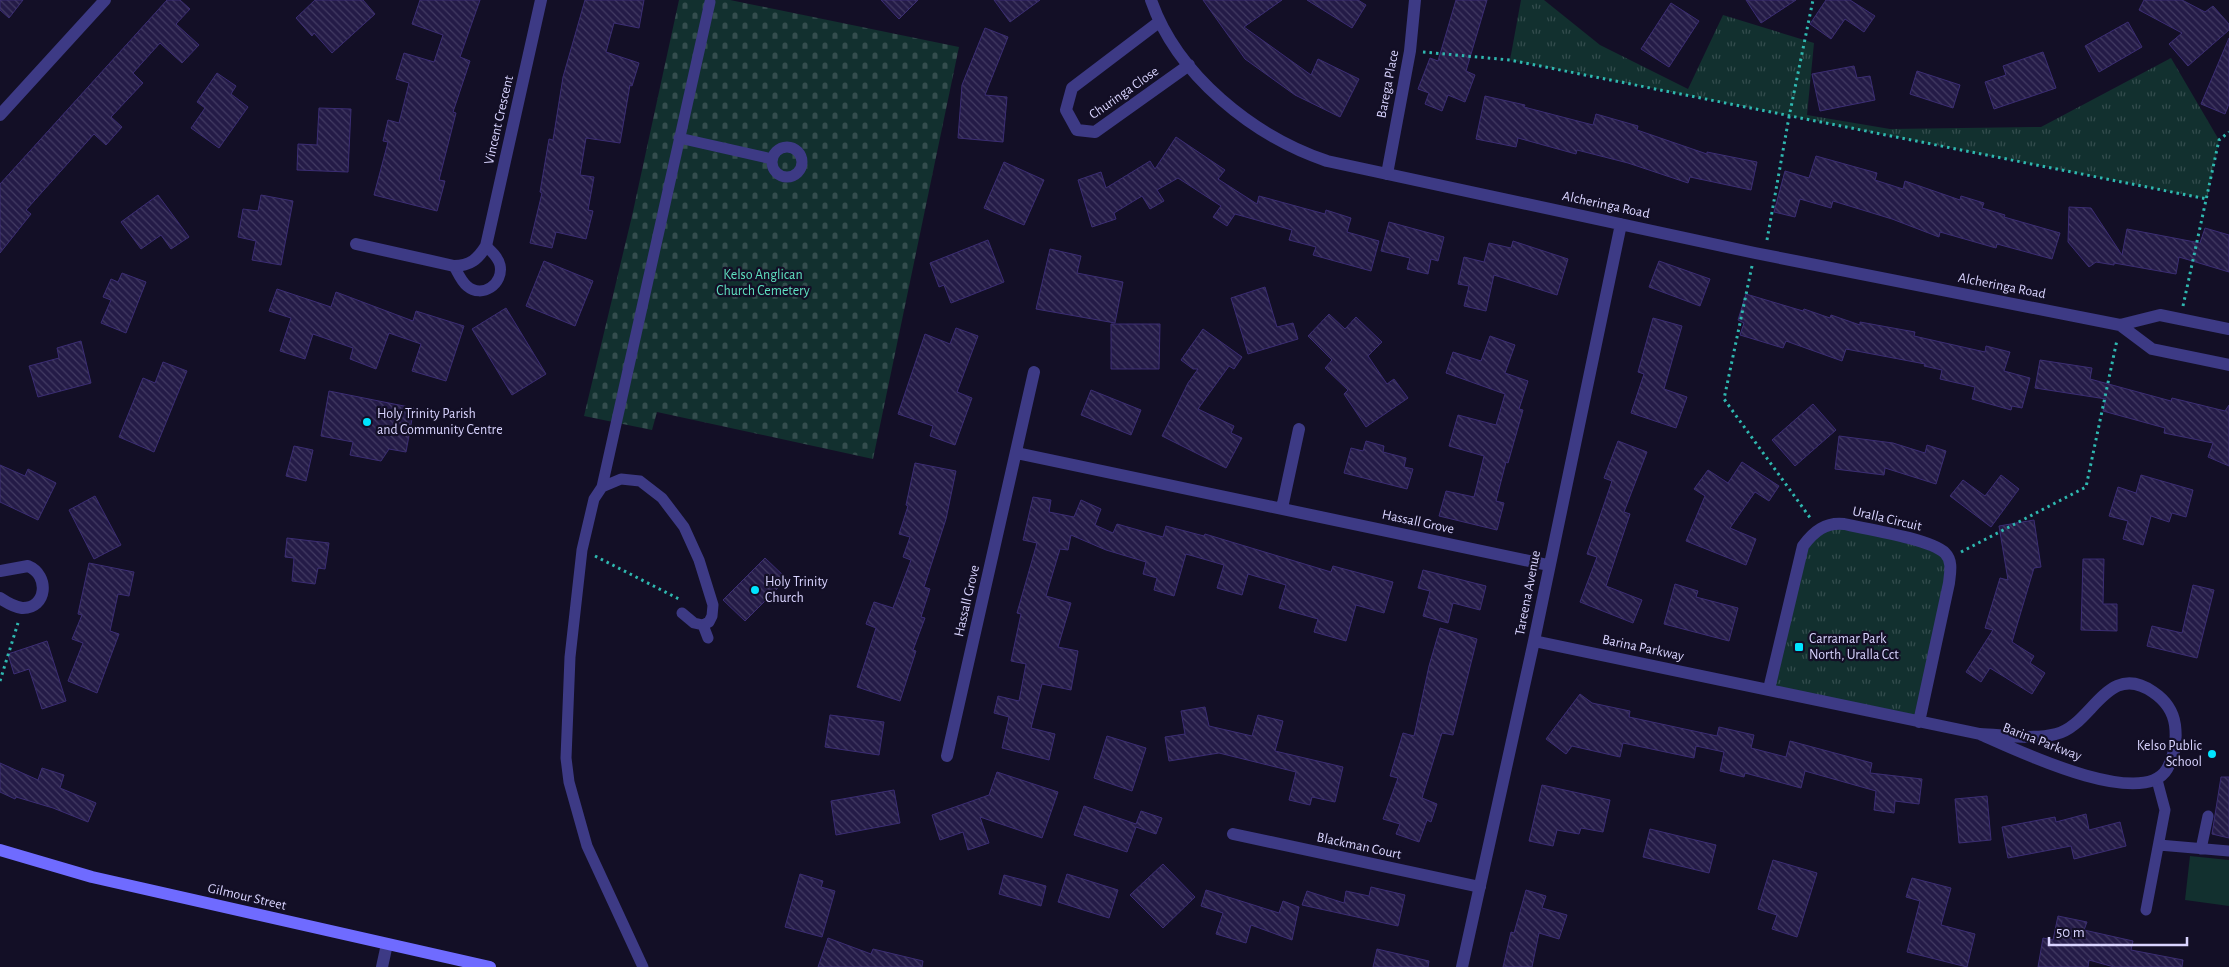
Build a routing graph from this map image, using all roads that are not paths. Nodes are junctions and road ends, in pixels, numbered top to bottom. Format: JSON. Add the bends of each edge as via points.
{"nodes":[{"id":1,"x":106,"y":0,"type":"edge"},
{"id":2,"x":541,"y":0,"type":"edge"},
{"id":3,"x":1151,"y":0,"type":"edge"},
{"id":4,"x":1415,"y":0,"type":"edge"},
{"id":5,"x":710,"y":2,"type":"dead end"},
{"id":6,"x":1159,"y":22,"type":"junction"},
{"id":7,"x":1189,"y":66,"type":"junction"},
{"id":8,"x":0,"y":115,"type":"edge"},
{"id":9,"x":679,"y":138,"type":"junction"},
{"id":10,"x":772,"y":159,"type":"dead end"},
{"id":11,"x":1386,"y":174,"type":"junction"},
{"id":12,"x":1621,"y":224,"type":"junction"},
{"id":13,"x":356,"y":244,"type":"dead end"},
{"id":14,"x":486,"y":246,"type":"junction"},
{"id":15,"x":454,"y":266,"type":"junction"},
{"id":16,"x":2120,"y":325,"type":"junction"},
{"id":17,"x":2229,"y":329,"type":"edge"},
{"id":18,"x":2229,"y":366,"type":"edge"},
{"id":19,"x":1034,"y":372,"type":"dead end"},
{"id":20,"x":1299,"y":428,"type":"dead end"},
{"id":21,"x":1016,"y":453,"type":"junction"},
{"id":22,"x":602,"y":487,"type":"junction"},
{"id":23,"x":1282,"y":508,"type":"junction"},
{"id":24,"x":1548,"y":565,"type":"junction"},
{"id":25,"x":0,"y":571,"type":"edge"},
{"id":26,"x":0,"y":598,"type":"edge"},
{"id":27,"x":684,"y":608,"type":"road end"},
{"id":28,"x":703,"y":625,"type":"junction"},
{"id":29,"x":708,"y":638,"type":"dead end"},
{"id":30,"x":1534,"y":641,"type":"junction"},
{"id":31,"x":1770,"y":690,"type":"junction"},
{"id":32,"x":1919,"y":722,"type":"junction"},
{"id":33,"x":1980,"y":734,"type":"junction"},
{"id":34,"x":947,"y":756,"type":"dead end"},
{"id":35,"x":2157,"y":780,"type":"junction"},
{"id":36,"x":2208,"y":816,"type":"dead end"},
{"id":37,"x":1232,"y":834,"type":"dead end"},
{"id":38,"x":2159,"y":846,"type":"junction"},
{"id":39,"x":2201,"y":849,"type":"junction"},
{"id":40,"x":0,"y":850,"type":"edge"},
{"id":41,"x":2229,"y":851,"type":"edge"},
{"id":42,"x":1480,"y":887,"type":"junction"},
{"id":43,"x":2146,"y":910,"type":"dead end"},
{"id":44,"x":387,"y":944,"type":"junction"},
{"id":45,"x":382,"y":967,"type":"edge"},
{"id":46,"x":490,"y":967,"type":"edge"},
{"id":47,"x":644,"y":967,"type":"edge"},
{"id":48,"x":1462,"y":967,"type":"edge"}],
"edges":[{"from":1,"to":8,"type":"street"},
{"from":2,"to":14,"type":"street","name":"Vincent Crescent"},
{"from":3,"to":6,"type":"street","name":"Alcheringa Road"},
{"from":4,"to":11,"type":"street","name":"Barega Place","via":[[1410,51]]},
{"from":5,"to":9,"type":"lane"},
{"from":6,"to":7,"type":"street","name":"Alcheringa Road"},
{"from":6,"to":7,"type":"street","name":"Churinga Close","via":[[1072,88],[1066,110],[1078,130],[1095,132]]},
{"from":7,"to":11,"type":"street","name":"Alcheringa Road","via":[[1212,91],[1258,128],[1309,155]]},
{"from":9,"to":10,"type":"lane"},
{"from":9,"to":22,"type":"lane"},
{"from":11,"to":12,"type":"street","name":"Alcheringa Road"},
{"from":12,"to":16,"type":"street","name":"Alcheringa Road"},
{"from":12,"to":24,"type":"street","name":"Tareena Avenue"},
{"from":13,"to":15,"type":"street"},
{"from":14,"to":15,"type":"street","via":[[474,261]]},
{"from":14,"to":15,"type":"lane","via":[[495,255],[500,268],[492,288],[484,291],[470,288]]},
{"from":16,"to":17,"type":"street","name":"Alcheringa Road","via":[[2160,315]]},
{"from":16,"to":18,"type":"street","name":"Alcheringa Road","via":[[2152,349]]},
{"from":19,"to":21,"type":"street","name":"Hassall Grove"},
{"from":20,"to":23,"type":"street"},
{"from":21,"to":23,"type":"street","name":"Hassall Grove"},
{"from":21,"to":34,"type":"street","name":"Hassall Grove"},
{"from":22,"to":28,"type":"lane","via":[[621,479],[640,481],[674,511],[697,555],[713,605],[711,618]]},
{"from":22,"to":47,"type":"lane","via":[[594,499],[582,550],[570,656],[566,758],[569,782],[587,846]]},
{"from":23,"to":24,"type":"street","name":"Hassall Grove"},
{"from":24,"to":30,"type":"street","name":"Tareena Avenue"},
{"from":25,"to":26,"type":"street","via":[[28,566],[34,568],[41,576],[43,591],[31,606],[22,608]]},
{"from":27,"to":28,"type":"lane","via":[[694,623]]},
{"from":28,"to":29,"type":"lane"},
{"from":30,"to":31,"type":"street","name":"Barina Parkway"},
{"from":30,"to":42,"type":"street","name":"Tareena Avenue"},
{"from":31,"to":32,"type":"street","name":"Barina Parkway"},
{"from":31,"to":32,"type":"street","name":"Uralla Circuit","via":[[1800,554],[1809,537],[1819,529],[1834,523],[1844,524],[1924,542],[1949,558],[1949,583]]},
{"from":32,"to":33,"type":"street","name":"Barina Parkway"},
{"from":33,"to":35,"type":"street","name":"Barina Parkway","via":[[2071,772],[2132,784]]},
{"from":33,"to":35,"type":"street","name":"Barina Parkway","via":[[2057,734],[2080,721],[2107,691],[2128,684],[2140,686],[2152,690],[2162,699],[2174,720],[2172,758]]},
{"from":35,"to":38,"type":"lane","via":[[2165,810]]},
{"from":36,"to":39,"type":"lane"},
{"from":37,"to":42,"type":"street","name":"Blackman Court"},
{"from":38,"to":39,"type":"lane"},
{"from":38,"to":43,"type":"lane"},
{"from":39,"to":41,"type":"lane"},
{"from":40,"to":44,"type":"main road","name":"Gilmour Street","via":[[92,877]]},
{"from":42,"to":48,"type":"street","name":"Tareena Avenue"},
{"from":44,"to":45,"type":"street"},
{"from":44,"to":46,"type":"main road","name":"Gilmour Street"}]}
